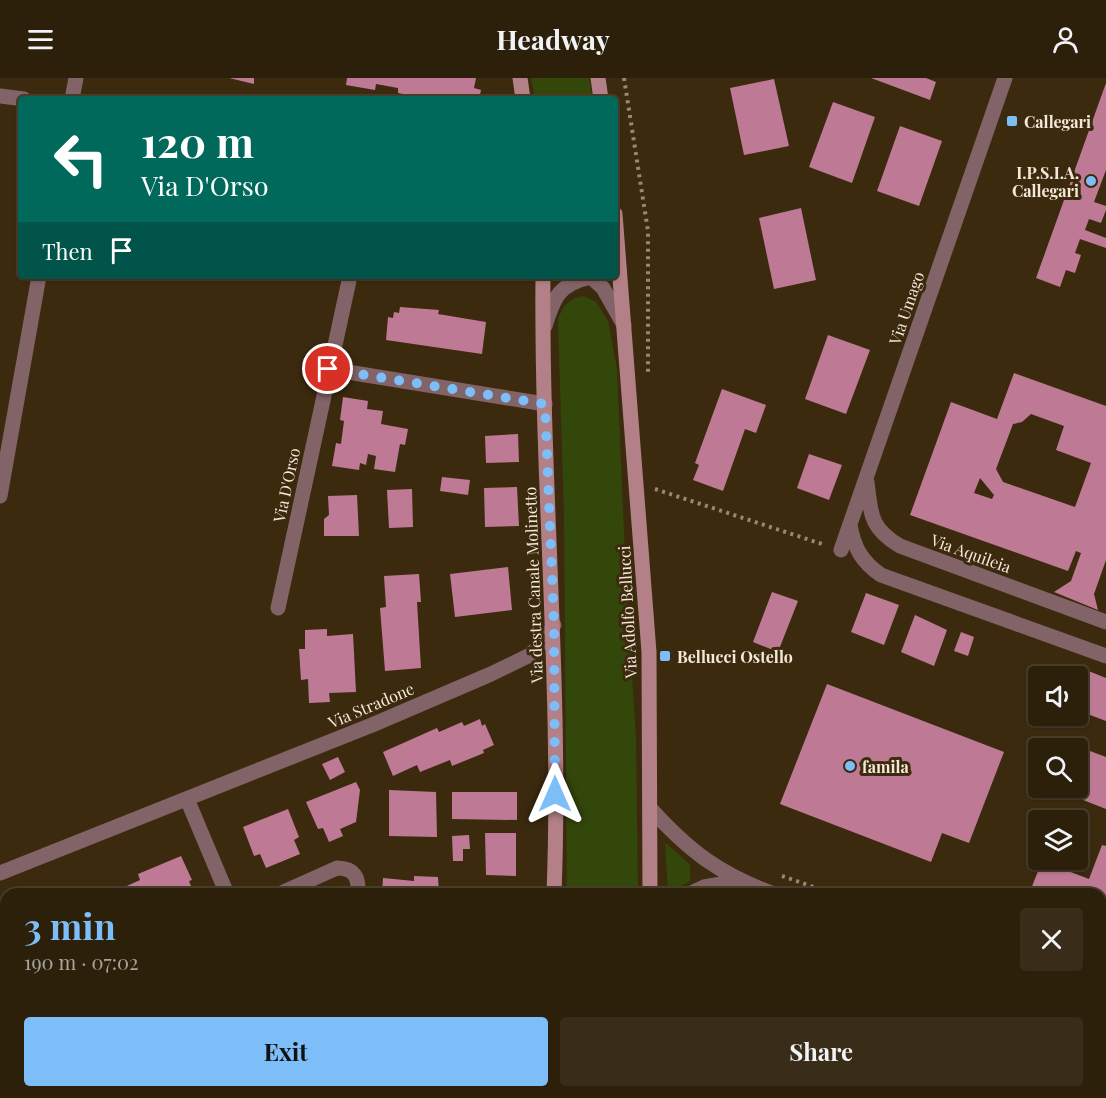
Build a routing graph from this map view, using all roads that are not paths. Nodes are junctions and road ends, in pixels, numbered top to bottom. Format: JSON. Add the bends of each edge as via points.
{"nodes":[{"id":1,"x":76,"y":78,"type":"edge"},
{"id":2,"x":520,"y":78,"type":"edge"},
{"id":3,"x":598,"y":78,"type":"edge"},
{"id":4,"x":1005,"y":78,"type":"edge"},
{"id":5,"x":0,"y":96,"type":"edge"},
{"id":6,"x":73,"y":96,"type":"edge"},
{"id":7,"x":523,"y":96,"type":"edge"},
{"id":8,"x":601,"y":96,"type":"edge"},
{"id":9,"x":18,"y":98,"type":"edge"},
{"id":10,"x":618,"y":248,"type":"edge"},
{"id":11,"x":38,"y":279,"type":"edge"},
{"id":12,"x":349,"y":279,"type":"edge"},
{"id":13,"x":543,"y":279,"type":"edge"},
{"id":14,"x":586,"y":279,"type":"edge"},
{"id":15,"x":592,"y":279,"type":"edge"},
{"id":16,"x":625,"y":327,"type":"junction"},
{"id":17,"x":543,"y":334,"type":"junction"},
{"id":18,"x":328,"y":369,"type":"junction"},
{"id":19,"x":545,"y":404,"type":"junction"},
{"id":20,"x":867,"y":478,"type":"junction"},
{"id":21,"x":0,"y":496,"type":"edge"},
{"id":22,"x":850,"y":525,"type":"junction"},
{"id":23,"x":841,"y":550,"type":"road end"},
{"id":24,"x":278,"y":608,"type":"dead end"},
{"id":25,"x":1106,"y":622,"type":"edge"},
{"id":26,"x":554,"y":625,"type":"junction"},
{"id":27,"x":1106,"y":656,"type":"edge"},
{"id":28,"x":187,"y":799,"type":"junction"},
{"id":29,"x":650,"y":808,"type":"junction"},
{"id":30,"x":0,"y":873,"type":"edge"},
{"id":31,"x":738,"y":881,"type":"junction"},
{"id":32,"x":224,"y":888,"type":"edge"},
{"id":33,"x":292,"y":888,"type":"edge"},
{"id":34,"x":358,"y":888,"type":"edge"},
{"id":35,"x":554,"y":888,"type":"edge"},
{"id":36,"x":650,"y":888,"type":"edge"},
{"id":37,"x":702,"y":888,"type":"edge"},
{"id":38,"x":757,"y":888,"type":"edge"}],
"edges":[{"from":1,"to":6,"type":"street"},
{"from":2,"to":7,"type":"street"},
{"from":3,"to":8,"type":"street"},
{"from":4,"to":20,"type":"street","name":"Via Umago"},
{"from":5,"to":9,"type":"street"},
{"from":10,"to":16,"type":"street","name":"Via Adolfo Bellucci"},
{"from":11,"to":21,"type":"street"},
{"from":12,"to":18,"type":"street","name":"Via D'Orso"},
{"from":13,"to":17,"type":"street","name":"Via destra Canale Molinetto"},
{"from":14,"to":17,"type":"street","name":"Via Adolfo Bellucci","via":[[569,282],[553,301]]},
{"from":15,"to":16,"type":"street","name":"Via Adolfo Bellucci","via":[[603,288]]},
{"from":16,"to":29,"type":"street","name":"Via Adolfo Bellucci","via":[[649,652]]},
{"from":17,"to":19,"type":"street","name":"Via destra Canale Molinetto"},
{"from":18,"to":19,"type":"street"},
{"from":18,"to":24,"type":"street","name":"Via D'Orso"},
{"from":19,"to":26,"type":"street","name":"Via destra Canale Molinetto"},
{"from":20,"to":22,"type":"street","name":"Via Umago"},
{"from":20,"to":25,"type":"street","name":"Via Aquileia","via":[[870,512],[882,536]]},
{"from":22,"to":23,"type":"street","name":"Via Umago"},
{"from":22,"to":27,"type":"street","via":[[860,555],[868,567],[881,575]]},
{"from":26,"to":28,"type":"street","name":"Via Stradone","via":[[537,648],[521,660]]},
{"from":26,"to":35,"type":"street","name":"Via destra Canale Molinetto"},
{"from":28,"to":30,"type":"street","name":"Via Stradone"},
{"from":28,"to":32,"type":"street"},
{"from":29,"to":31,"type":"street","via":[[697,854]]},
{"from":29,"to":36,"type":"street","name":"Via Adolfo Bellucci"},
{"from":31,"to":37,"type":"street"},
{"from":31,"to":38,"type":"street"},
{"from":33,"to":34,"type":"street","via":[[345,868],[353,871]]}]}
